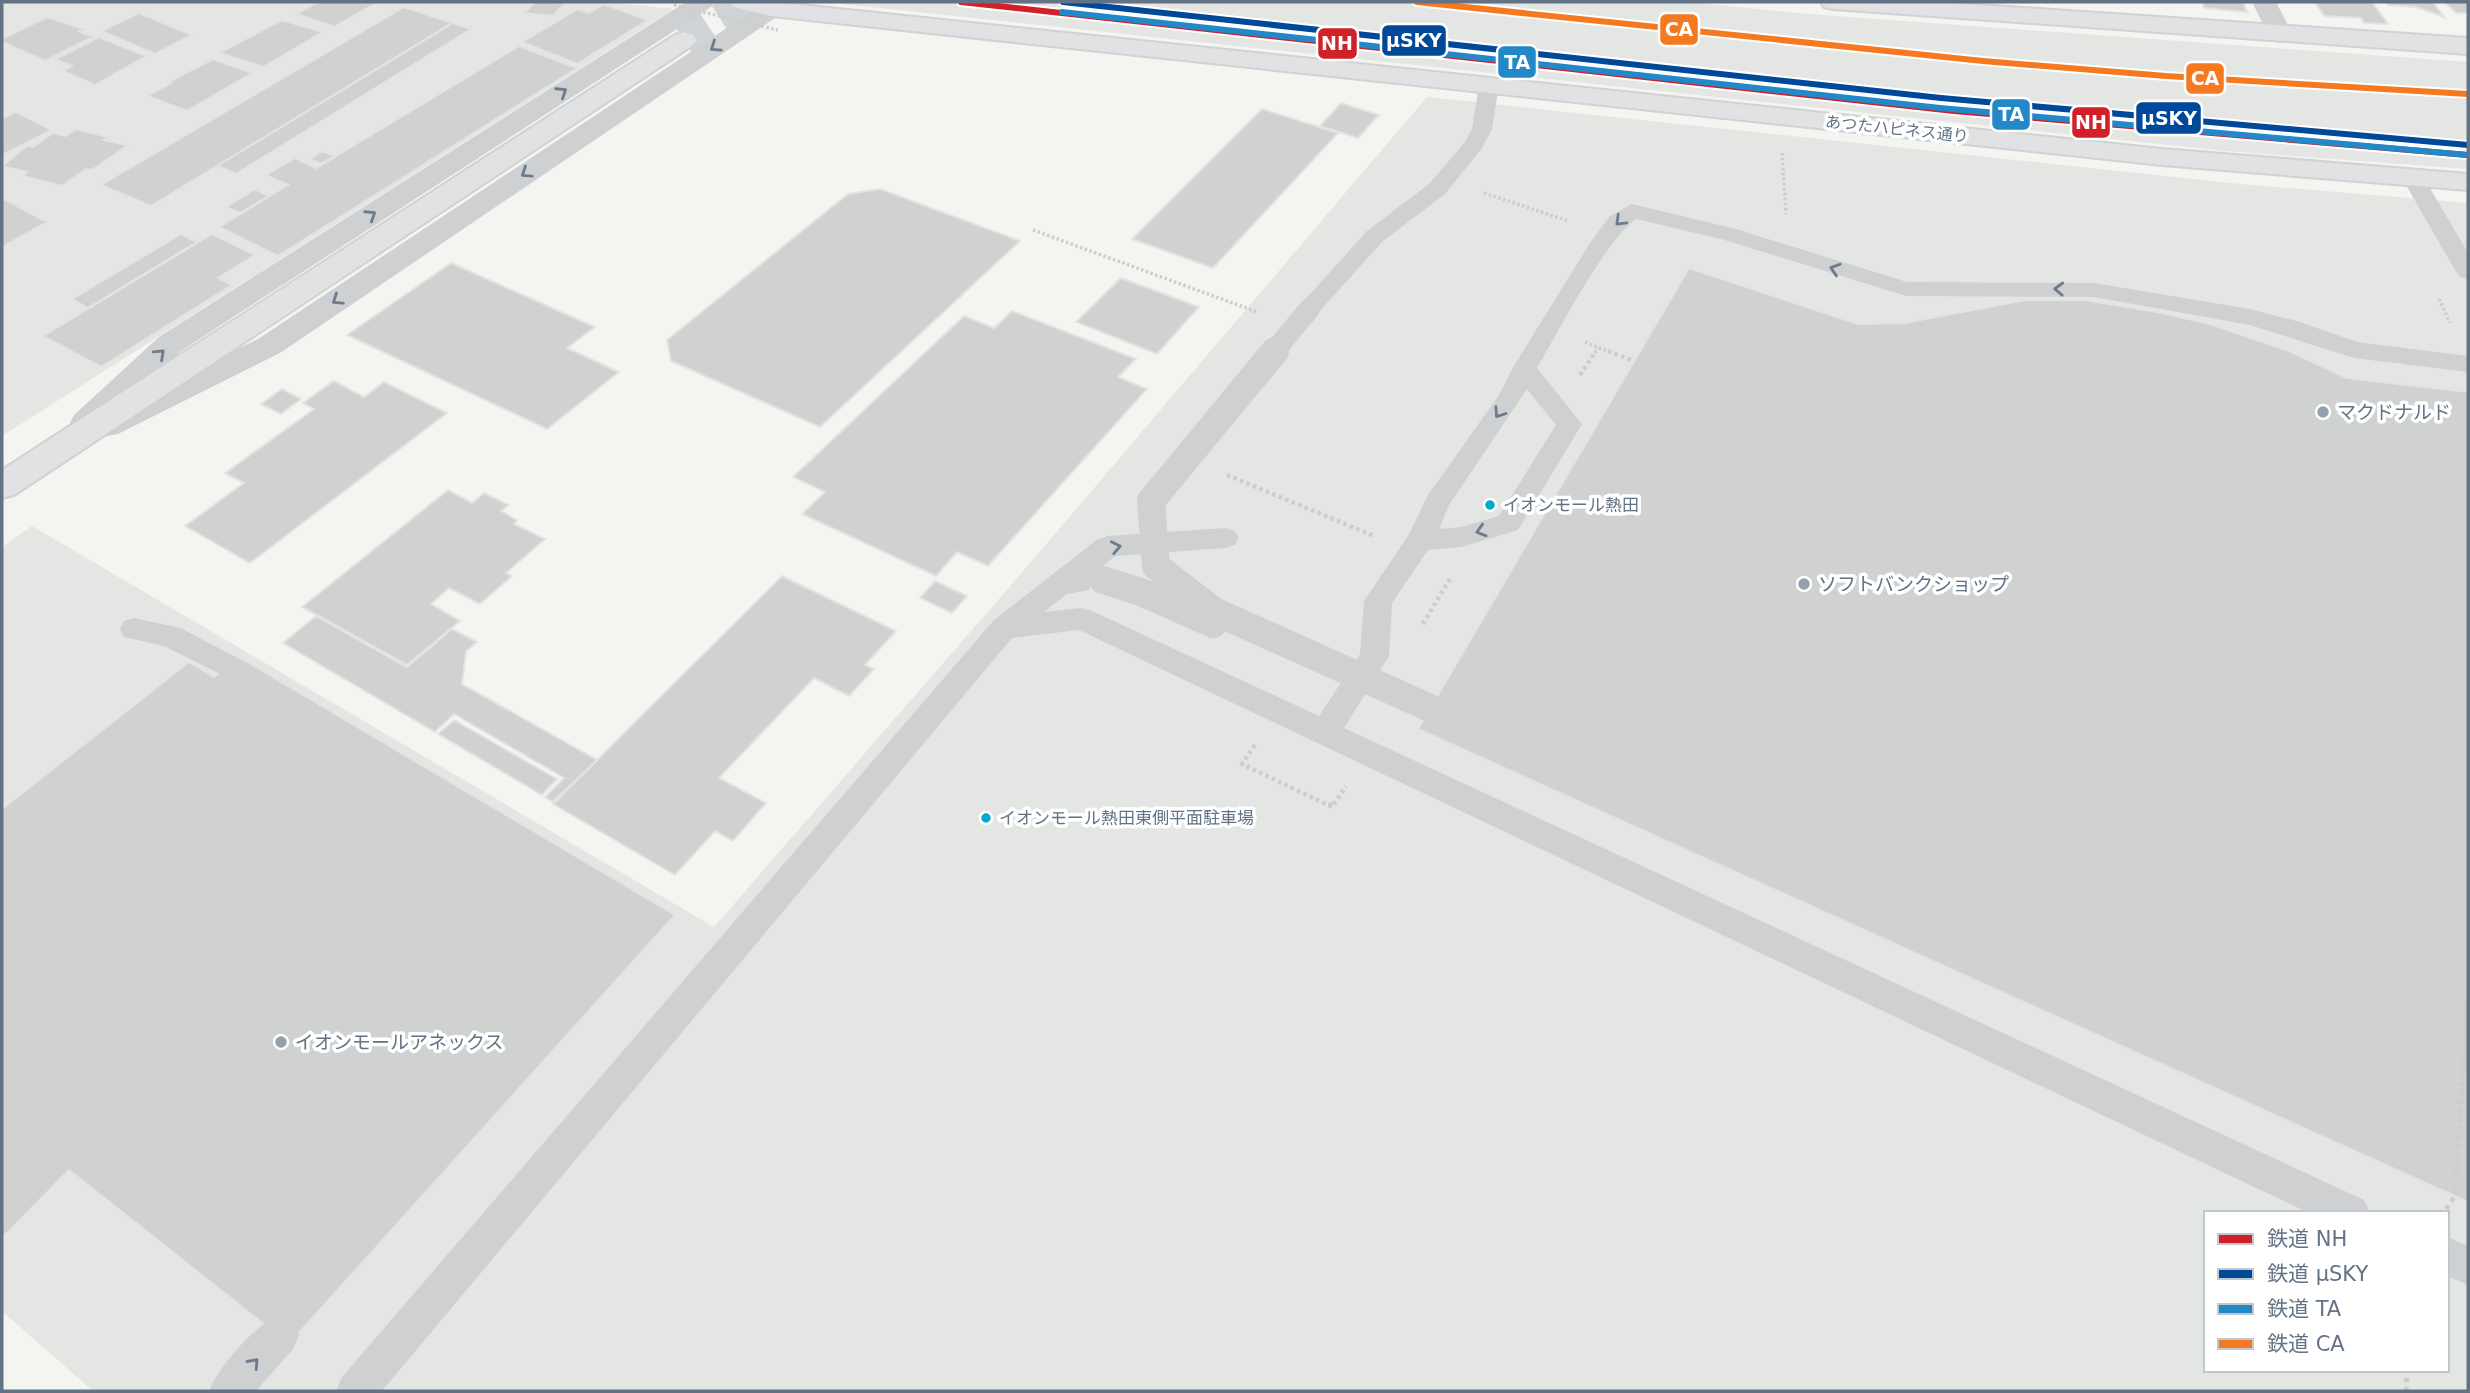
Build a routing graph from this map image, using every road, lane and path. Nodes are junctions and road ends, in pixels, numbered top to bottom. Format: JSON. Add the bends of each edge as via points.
{"nodes":[{"id":1,"x":742,"y":2,"type":"edge"},
{"id":2,"x":1833,"y":2,"type":"edge"},
{"id":3,"x":2264,"y":2,"type":"edge"},
{"id":4,"x":688,"y":3,"type":"edge"},
{"id":5,"x":775,"y":19,"type":"junction"},
{"id":6,"x":2280,"y":35,"type":"junction"},
{"id":7,"x":684,"y":40,"type":"tunnel mouth"},
{"id":8,"x":2468,"y":47,"type":"edge"},
{"id":9,"x":1489,"y":85,"type":"junction"},
{"id":10,"x":2413,"y":178,"type":"junction"},
{"id":11,"x":2468,"y":182,"type":"edge"},
{"id":12,"x":1472,"y":190,"type":"dead end"},
{"id":13,"x":1033,"y":230,"type":"dead end"},
{"id":14,"x":1608,"y":234,"type":"junction"},
{"id":15,"x":2468,"y":272,"type":"edge"},
{"id":16,"x":1268,"y":316,"type":"dead end"},
{"id":17,"x":1592,"y":332,"type":"dead end"},
{"id":18,"x":1598,"y":348,"type":"junction"},
{"id":19,"x":1634,"y":361,"type":"dead end"},
{"id":20,"x":2468,"y":364,"type":"edge"},
{"id":21,"x":1524,"y":369,"type":"junction"},
{"id":22,"x":1558,"y":409,"type":"junction"},
{"id":23,"x":57,"y":450,"type":"junction"},
{"id":24,"x":2,"y":486,"type":"edge"},
{"id":25,"x":1479,"y":531,"type":"junction"},
{"id":26,"x":1226,"y":538,"type":"dead end"},
{"id":27,"x":1420,"y":540,"type":"junction"},
{"id":28,"x":1060,"y":584,"type":"junction"},
{"id":29,"x":1420,"y":627,"type":"dead end"},
{"id":30,"x":1004,"y":628,"type":"junction"},
{"id":31,"x":134,"y":629,"type":"dead end"},
{"id":32,"x":228,"y":666,"type":"dead end"},
{"id":33,"x":1325,"y":732,"type":"junction"},
{"id":34,"x":1259,"y":739,"type":"dead end"},
{"id":35,"x":1368,"y":751,"type":"junction"},
{"id":36,"x":2468,"y":989,"type":"edge"},
{"id":37,"x":2347,"y":1211,"type":"edge"},
{"id":38,"x":2444,"y":1211,"type":"edge"},
{"id":39,"x":2449,"y":1257,"type":"edge"},
{"id":40,"x":2468,"y":1266,"type":"edge"},
{"id":41,"x":279,"y":1335,"type":"dead end"},
{"id":42,"x":2407,"y":1372,"type":"edge"},
{"id":43,"x":229,"y":1391,"type":"edge"},
{"id":44,"x":356,"y":1391,"type":"edge"},
{"id":45,"x":2406,"y":1391,"type":"edge"}],
"edges":[{"from":1,"to":5,"type":"street","name":"あつたハピネス通り"},
{"from":2,"to":6,"type":"street"},
{"from":3,"to":6,"type":"street"},
{"from":4,"to":5,"type":"path","bridge":true},
{"from":23,"to":4,"type":"street","one_way":true,"via":[[170,344]]},
{"from":5,"to":9,"type":"street","name":"あつたハピネス通り"},
{"from":5,"to":23,"type":"street","one_way":true,"via":[[269,346]]},
{"from":6,"to":8,"type":"street"},
{"from":7,"to":23,"type":"street"},
{"from":9,"to":10,"type":"street","name":"あつたハピネス通り","via":[[2162,157]]},
{"from":9,"to":28,"type":"lane","bridge":true,"via":[[1475,144],[1437,189],[1375,236],[1310,307],[1151,501],[1156,566],[1214,611],[1426,714],[1141,592],[1103,580]]},
{"from":10,"to":11,"type":"street","name":"あつたハピネス通り"},
{"from":10,"to":15,"type":"lane"},
{"from":12,"to":14,"type":"path"},
{"from":13,"to":16,"type":"path"},
{"from":20,"to":14,"type":"lane","one_way":true,"via":[[2354,350],[2250,317],[2094,290],[1906,289],[1636,210]]},
{"from":14,"to":21,"type":"lane"},
{"from":17,"to":18,"type":"path","via":[[1585,343]]},
{"from":18,"to":19,"type":"path"},
{"from":18,"to":22,"type":"path"},
{"from":21,"to":22,"type":"lane"},
{"from":21,"to":27,"type":"lane","one_way":true,"via":[[1510,398],[1437,502]]},
{"from":22,"to":25,"type":"lane","one_way":true,"via":[[1569,424],[1508,523]]},
{"from":23,"to":24,"type":"street"},
{"from":25,"to":27,"type":"lane"},
{"from":25,"to":29,"type":"path"},
{"from":28,"to":26,"type":"lane","one_way":true,"via":[[1108,546]]},
{"from":27,"to":33,"type":"lane","via":[[1378,601],[1374,656]]},
{"from":28,"to":30,"type":"lane"},
{"from":30,"to":33,"type":"lane","via":[[1082,619]]},
{"from":30,"to":44,"type":"lane"},
{"from":31,"to":32,"type":"lane","via":[[170,636]]},
{"from":33,"to":35,"type":"lane"},
{"from":34,"to":35,"type":"path","via":[[1242,764],[1332,807]]},
{"from":35,"to":37,"type":"lane"},
{"from":36,"to":38,"type":"path","via":[[2455,1196]]},
{"from":39,"to":40,"type":"lane"},
{"from":43,"to":41,"type":"lane","one_way":true},
{"from":42,"to":45,"type":"path"}]}
